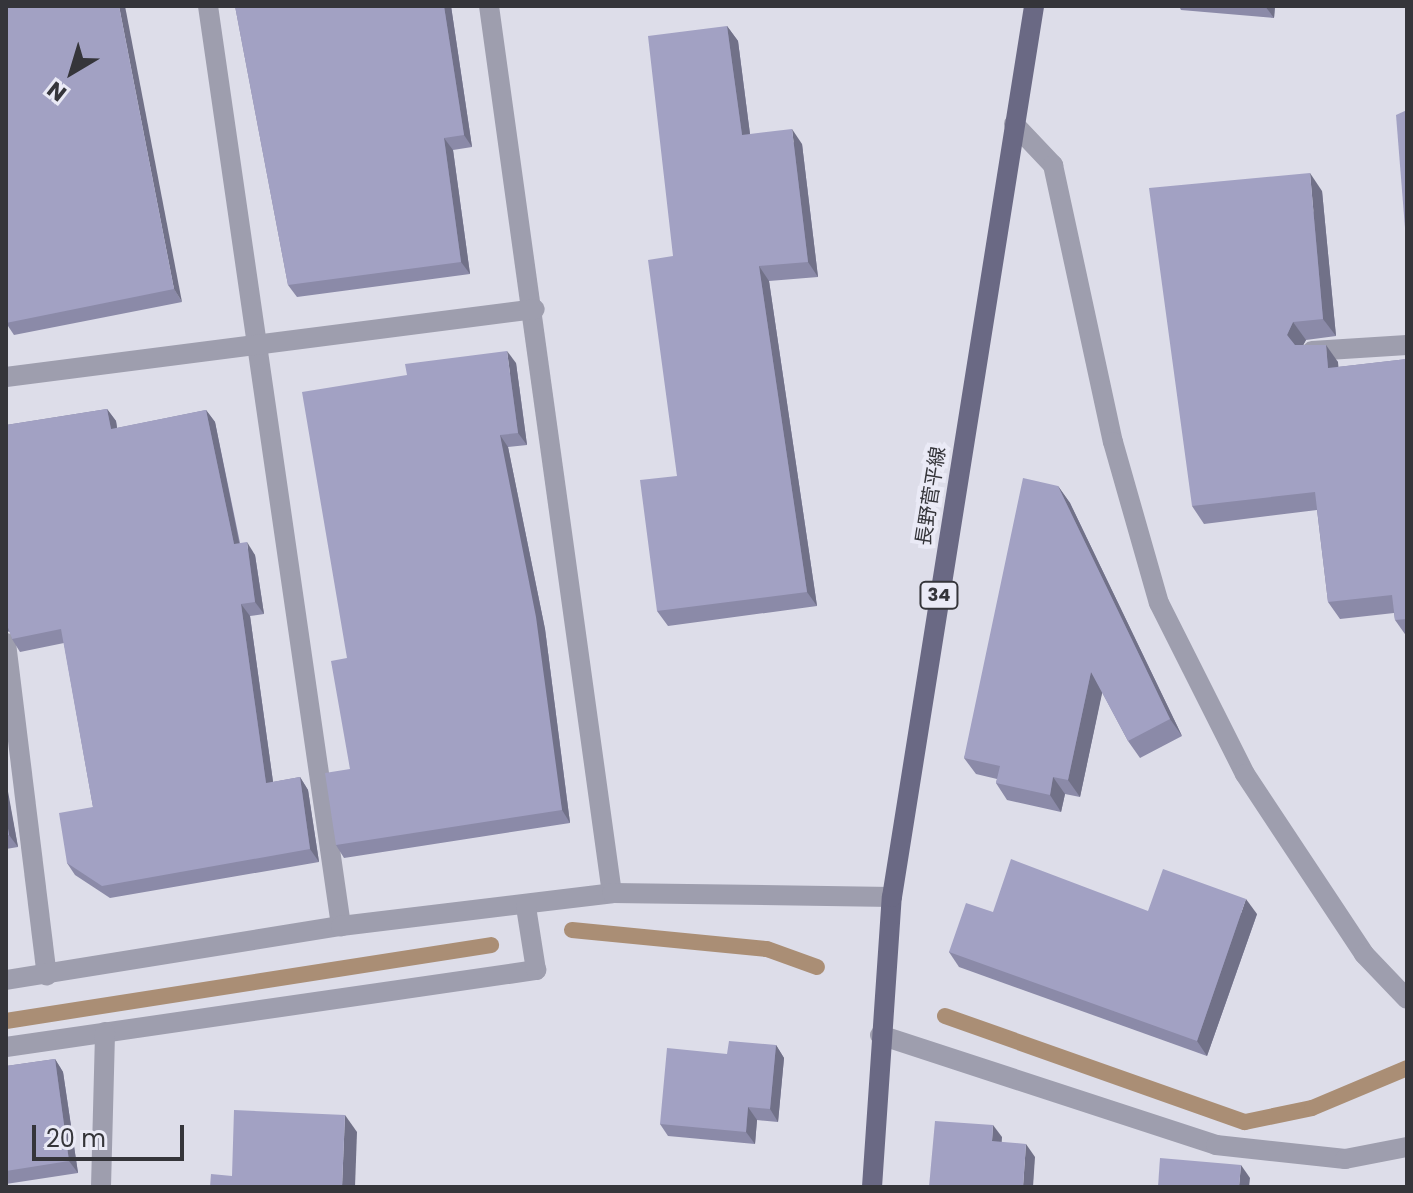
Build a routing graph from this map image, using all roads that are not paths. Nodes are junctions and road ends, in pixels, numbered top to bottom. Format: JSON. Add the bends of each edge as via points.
{"nodes":[{"id":1,"x":208,"y":6,"type":"edge"},
{"id":2,"x":489,"y":6,"type":"edge"},
{"id":3,"x":1034,"y":6,"type":"edge"},
{"id":4,"x":1014,"y":124,"type":"junction"},
{"id":5,"x":535,"y":309,"type":"junction"},
{"id":6,"x":257,"y":343,"type":"junction"},
{"id":7,"x":1407,"y":345,"type":"edge"},
{"id":8,"x":1312,"y":351,"type":"edge"},
{"id":9,"x":6,"y":377,"type":"edge"},
{"id":10,"x":6,"y":643,"type":"edge"},
{"id":11,"x":612,"y":893,"type":"junction"},
{"id":12,"x":892,"y":897,"type":"junction"},
{"id":13,"x":526,"y":907,"type":"junction"},
{"id":14,"x":341,"y":926,"type":"junction"},
{"id":15,"x":47,"y":975,"type":"junction"},
{"id":16,"x":6,"y":980,"type":"edge"},
{"id":17,"x":1407,"y":999,"type":"edge"},
{"id":18,"x":105,"y":1032,"type":"junction"},
{"id":19,"x":880,"y":1035,"type":"junction"},
{"id":20,"x":6,"y":1047,"type":"edge"},
{"id":21,"x":1407,"y":1147,"type":"edge"},
{"id":22,"x":101,"y":1187,"type":"edge"},
{"id":23,"x":872,"y":1187,"type":"edge"}],
"edges":[{"from":1,"to":6,"type":"street"},
{"from":2,"to":5,"type":"street"},
{"from":3,"to":4,"type":"main road","name":"長野菅平線","number":"34"},
{"from":4,"to":12,"type":"main road","name":"長野菅平線","number":"34"},
{"from":4,"to":17,"type":"street","via":[[1053,165],[1113,442],[1159,603],[1245,774],[1364,954]]},
{"from":5,"to":6,"type":"street"},
{"from":5,"to":11,"type":"street"},
{"from":6,"to":9,"type":"street"},
{"from":6,"to":14,"type":"street"},
{"from":7,"to":8,"type":"street"},
{"from":10,"to":15,"type":"street"},
{"from":11,"to":12,"type":"street"},
{"from":11,"to":13,"type":"street"},
{"from":12,"to":19,"type":"main road","name":"長野菅平線","number":"34"},
{"from":13,"to":14,"type":"street"},
{"from":13,"to":18,"type":"street","via":[[536,970]]},
{"from":14,"to":15,"type":"street"},
{"from":15,"to":16,"type":"street"},
{"from":18,"to":20,"type":"street"},
{"from":18,"to":22,"type":"street"},
{"from":19,"to":21,"type":"street","via":[[1216,1145],[1345,1159]]},
{"from":19,"to":23,"type":"main road","name":"長野菅平線","number":"34"}]}
